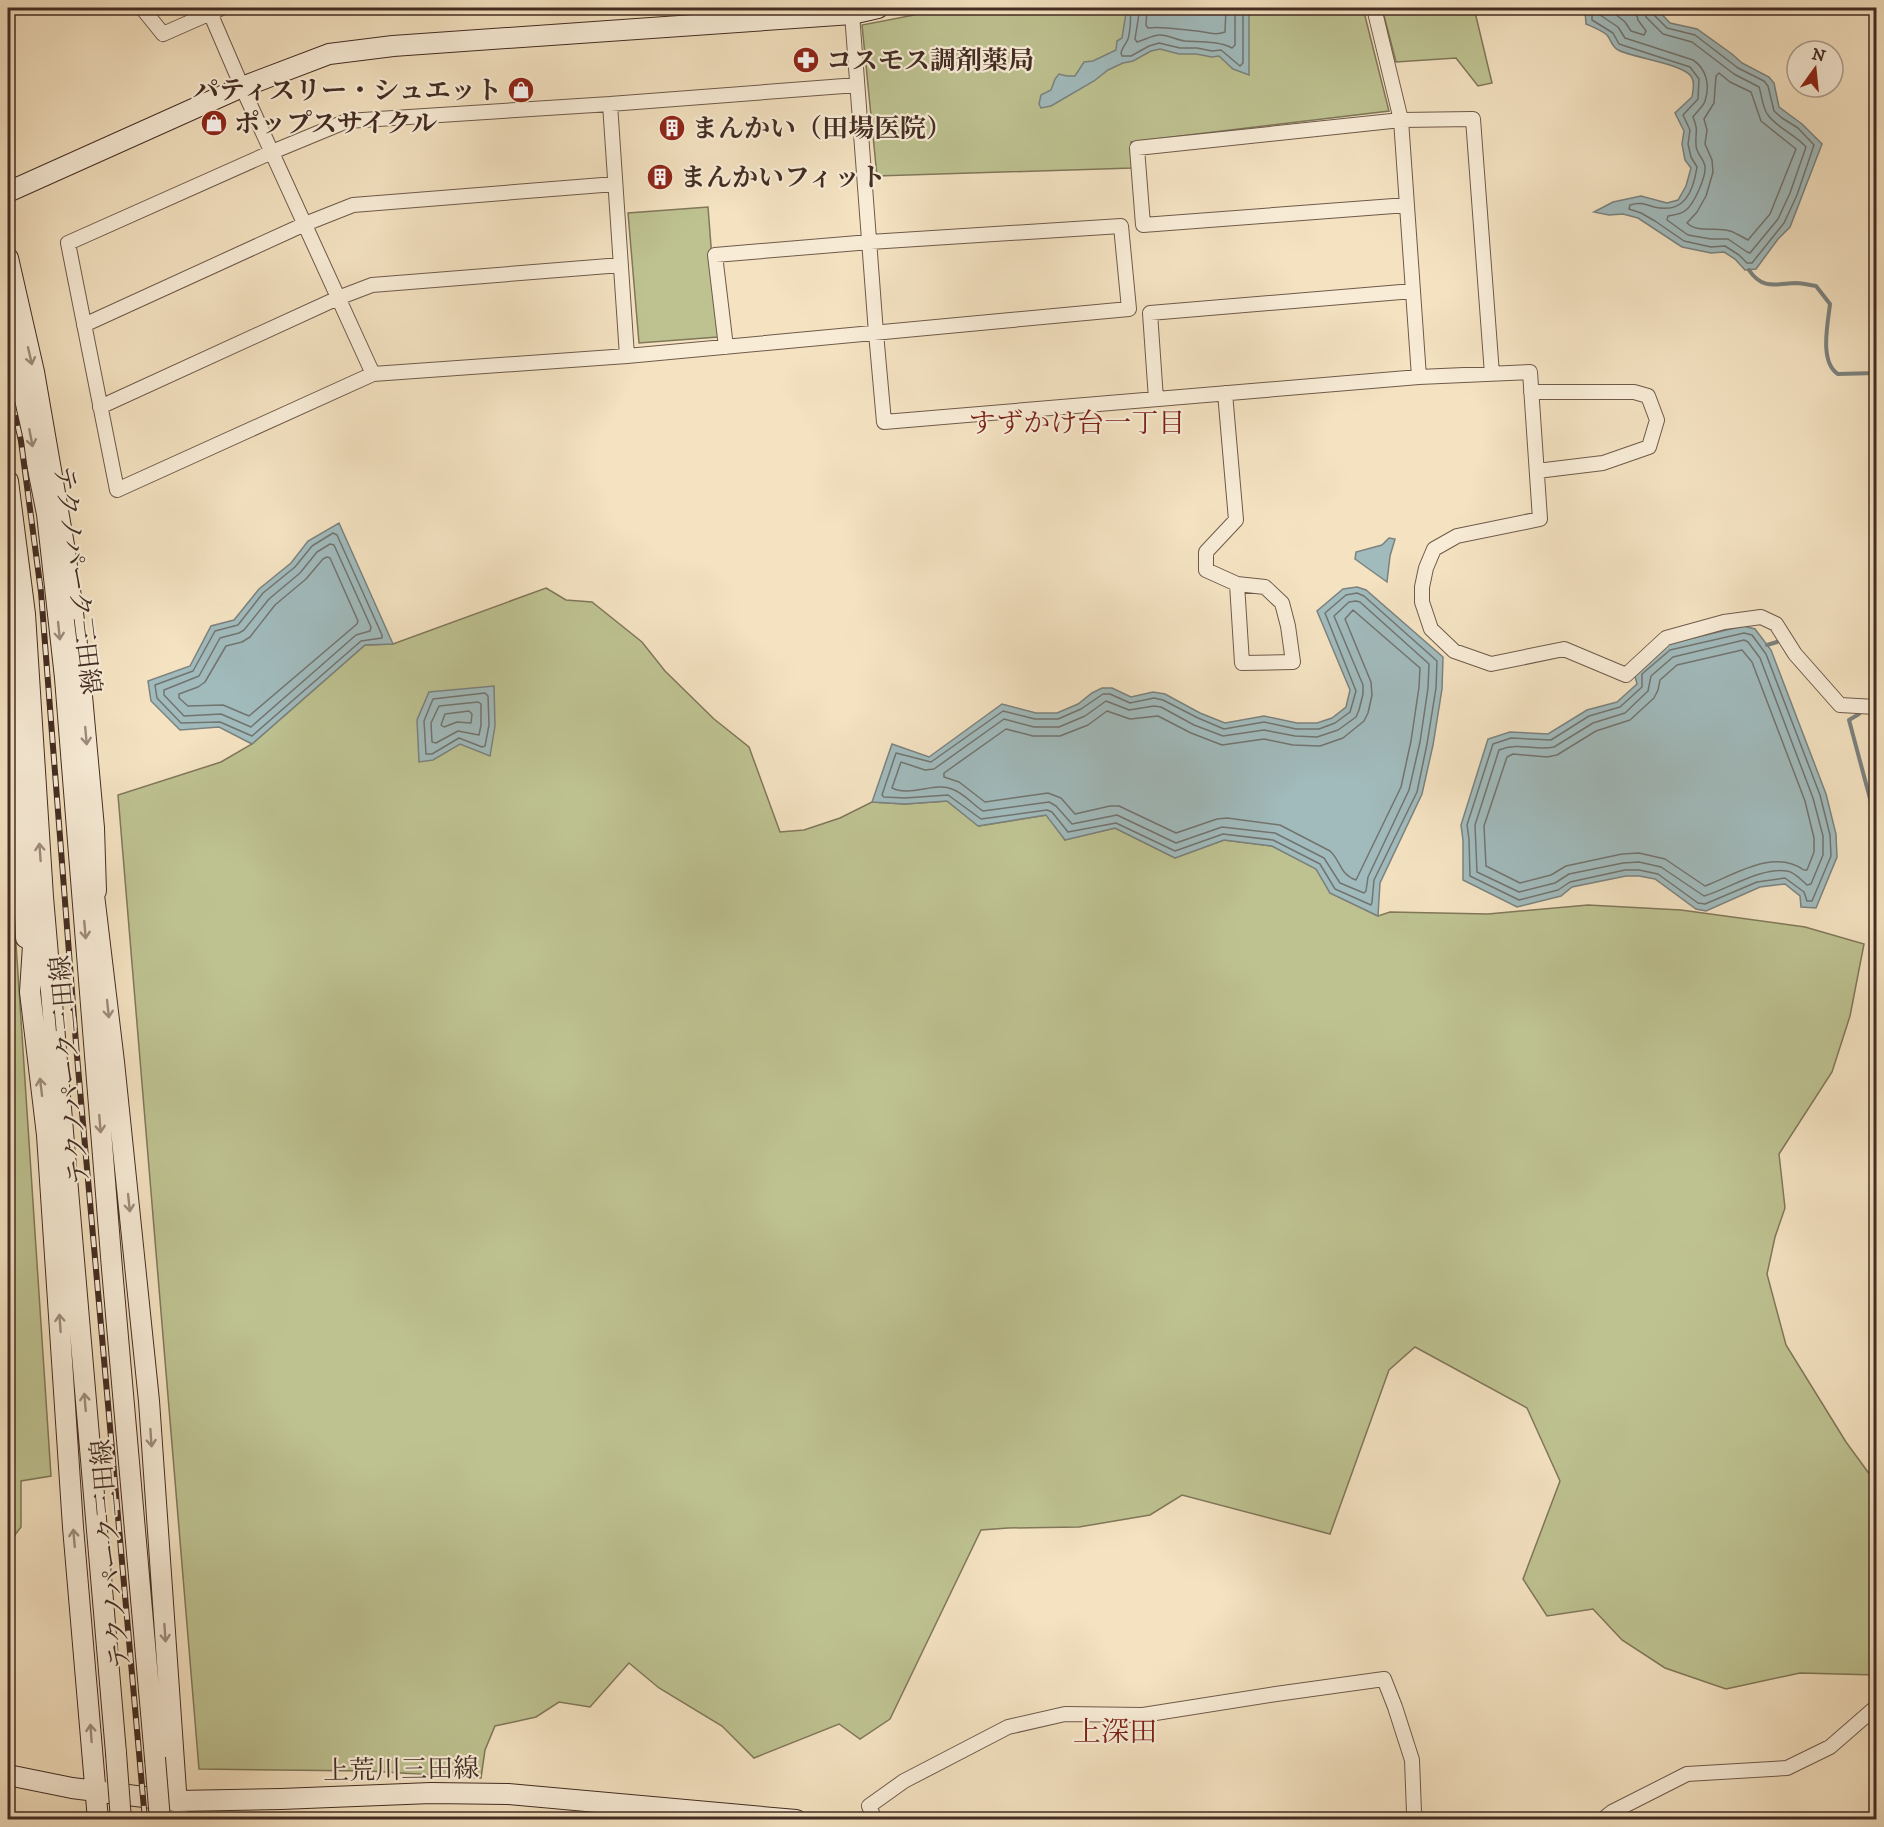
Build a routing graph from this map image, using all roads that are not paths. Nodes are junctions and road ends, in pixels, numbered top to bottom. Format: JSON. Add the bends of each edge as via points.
{"nodes":[{"id":1,"x":142,"y":8,"type":"edge"},
{"id":2,"x":878,"y":8,"type":"edge"},
{"id":3,"x":1374,"y":8,"type":"edge"},
{"id":4,"x":213,"y":9,"type":"edge"},
{"id":5,"x":852,"y":14,"type":"junction"},
{"id":6,"x":857,"y":85,"type":"junction"},
{"id":7,"x":242,"y":87,"type":"junction"},
{"id":8,"x":610,"y":104,"type":"junction"},
{"id":9,"x":1401,"y":120,"type":"junction"},
{"id":10,"x":272,"y":152,"type":"junction"},
{"id":11,"x":615,"y":184,"type":"junction"},
{"id":12,"x":14,"y":189,"type":"edge"},
{"id":13,"x":1407,"y":206,"type":"junction"},
{"id":14,"x":305,"y":224,"type":"junction"},
{"id":15,"x":870,"y":242,"type":"junction"},
{"id":16,"x":8,"y":258,"type":"edge"},
{"id":17,"x":621,"y":265,"type":"junction"},
{"id":18,"x":1413,"y":291,"type":"junction"},
{"id":19,"x":338,"y":298,"type":"junction"},
{"id":20,"x":8,"y":319,"type":"edge"},
{"id":21,"x":84,"y":325,"type":"junction"},
{"id":22,"x":876,"y":333,"type":"junction"},
{"id":23,"x":726,"y":347,"type":"junction"},
{"id":24,"x":627,"y":356,"type":"junction"},
{"id":25,"x":373,"y":374,"type":"junction"},
{"id":26,"x":1492,"y":374,"type":"junction"},
{"id":27,"x":1419,"y":377,"type":"junction"},
{"id":28,"x":1531,"y":392,"type":"junction"},
{"id":29,"x":1225,"y":393,"type":"junction"},
{"id":30,"x":1156,"y":399,"type":"junction"},
{"id":31,"x":100,"y":407,"type":"junction"},
{"id":32,"x":1537,"y":471,"type":"junction"},
{"id":33,"x":8,"y":481,"type":"edge"},
{"id":34,"x":1237,"y":584,"type":"junction"},
{"id":35,"x":8,"y":611,"type":"edge"},
{"id":36,"x":1876,"y":707,"type":"edge"},
{"id":37,"x":68,"y":720,"type":"junction"},
{"id":38,"x":43,"y":897,"type":"junction"},
{"id":39,"x":97,"y":909,"type":"junction"},
{"id":40,"x":30,"y":992,"type":"junction"},
{"id":41,"x":1876,"y":1707,"type":"edge"},
{"id":42,"x":8,"y":1775,"type":"edge"},
{"id":43,"x":95,"y":1791,"type":"junction"},
{"id":44,"x":177,"y":1810,"type":"edge"},
{"id":45,"x":98,"y":1820,"type":"edge"},
{"id":46,"x":121,"y":1820,"type":"edge"},
{"id":47,"x":160,"y":1820,"type":"edge"},
{"id":48,"x":796,"y":1820,"type":"edge"},
{"id":49,"x":875,"y":1820,"type":"edge"},
{"id":50,"x":1418,"y":1820,"type":"edge"},
{"id":51,"x":1602,"y":1820,"type":"edge"}],
"edges":[{"from":1,"to":4,"type":"street","via":[[163,34]]},
{"from":2,"to":5,"type":"main road"},
{"from":3,"to":9,"type":"street"},
{"from":4,"to":7,"type":"street"},
{"from":5,"to":6,"type":"street"},
{"from":5,"to":7,"type":"main road","via":[[328,54]]},
{"from":6,"to":8,"type":"street"},
{"from":6,"to":15,"type":"street"},
{"from":7,"to":10,"type":"street"},
{"from":7,"to":12,"type":"main road"},
{"from":8,"to":10,"type":"street","via":[[347,121]]},
{"from":8,"to":11,"type":"street"},
{"from":9,"to":13,"type":"street"},
{"from":9,"to":13,"type":"street","via":[[1137,148],[1143,225]]},
{"from":9,"to":26,"type":"street","via":[[1473,119]]},
{"from":10,"to":14,"type":"street"},
{"from":10,"to":21,"type":"street","via":[[69,243]]},
{"from":11,"to":14,"type":"street","via":[[353,205]]},
{"from":11,"to":17,"type":"street"},
{"from":13,"to":18,"type":"street"},
{"from":14,"to":19,"type":"street"},
{"from":14,"to":21,"type":"street"},
{"from":15,"to":22,"type":"street"},
{"from":15,"to":22,"type":"street","via":[[1121,226],[1128,309]]},
{"from":15,"to":23,"type":"street","via":[[715,255]]},
{"from":16,"to":39,"type":"main road","one_way":true,"via":[[66,550],[94,828]]},
{"from":17,"to":19,"type":"street","via":[[372,285]]},
{"from":17,"to":24,"type":"street"},
{"from":18,"to":27,"type":"street"},
{"from":18,"to":30,"type":"street","via":[[1150,313]]},
{"from":19,"to":25,"type":"street"},
{"from":19,"to":31,"type":"street"},
{"from":20,"to":37,"type":"main road","name":"テクノパーク三田線","one_way":true,"via":[[47,514]]},
{"from":21,"to":31,"type":"street"},
{"from":22,"to":23,"type":"street"},
{"from":22,"to":30,"type":"street","via":[[884,422]]},
{"from":23,"to":24,"type":"street"},
{"from":24,"to":25,"type":"street"},
{"from":25,"to":31,"type":"street","via":[[117,490]]},
{"from":26,"to":27,"type":"street"},
{"from":26,"to":28,"type":"street","via":[[1530,372]]},
{"from":27,"to":29,"type":"street"},
{"from":28,"to":32,"type":"street"},
{"from":28,"to":32,"type":"street","via":[[1634,392],[1648,396],[1656,420],[1649,447],[1604,462]]},
{"from":29,"to":30,"type":"street"},
{"from":29,"to":34,"type":"street","via":[[1236,520],[1206,552],[1206,570]]},
{"from":32,"to":36,"type":"street","via":[[1540,519],[1457,536],[1434,549],[1426,568],[1422,602],[1431,630],[1454,651],[1491,664],[1564,649],[1626,675],[1666,638],[1724,622],[1761,617],[1776,624],[1840,705]]},
{"from":38,"to":33,"type":"main road","name":"テクノパーク三田線","one_way":true,"via":[[25,614]]},
{"from":34,"to":34,"type":"street","via":[[1242,663],[1293,662],[1282,603],[1265,587]]},
{"from":35,"to":40,"type":"main road","via":[[14,660]]},
{"from":37,"to":39,"type":"main road"},
{"from":37,"to":47,"type":"main road","name":"テクノパーク三田線","one_way":true,"bridge":true},
{"from":38,"to":40,"type":"main road","via":[[34,930]]},
{"from":46,"to":38,"type":"main road","name":"テクノパーク三田線","one_way":true,"bridge":true},
{"from":39,"to":44,"type":"main road","one_way":true,"via":[[149,1401]]},
{"from":43,"to":40,"type":"main road","one_way":true,"via":[[47,1135]]},
{"from":41,"to":51,"type":"street","via":[[1830,1747],[1787,1768],[1687,1774]]},
{"from":42,"to":43,"type":"main road","name":"上荒川三田線"},
{"from":43,"to":44,"type":"main road","name":"上荒川三田線"},
{"from":43,"to":45,"type":"main road"},
{"from":44,"to":48,"type":"main road","name":"上荒川三田線","via":[[281,1799],[508,1794]]},
{"from":49,"to":50,"type":"street","via":[[869,1806],[904,1781],[1008,1727],[1065,1714],[1143,1714],[1384,1679],[1412,1760],[1414,1812]]}]}
